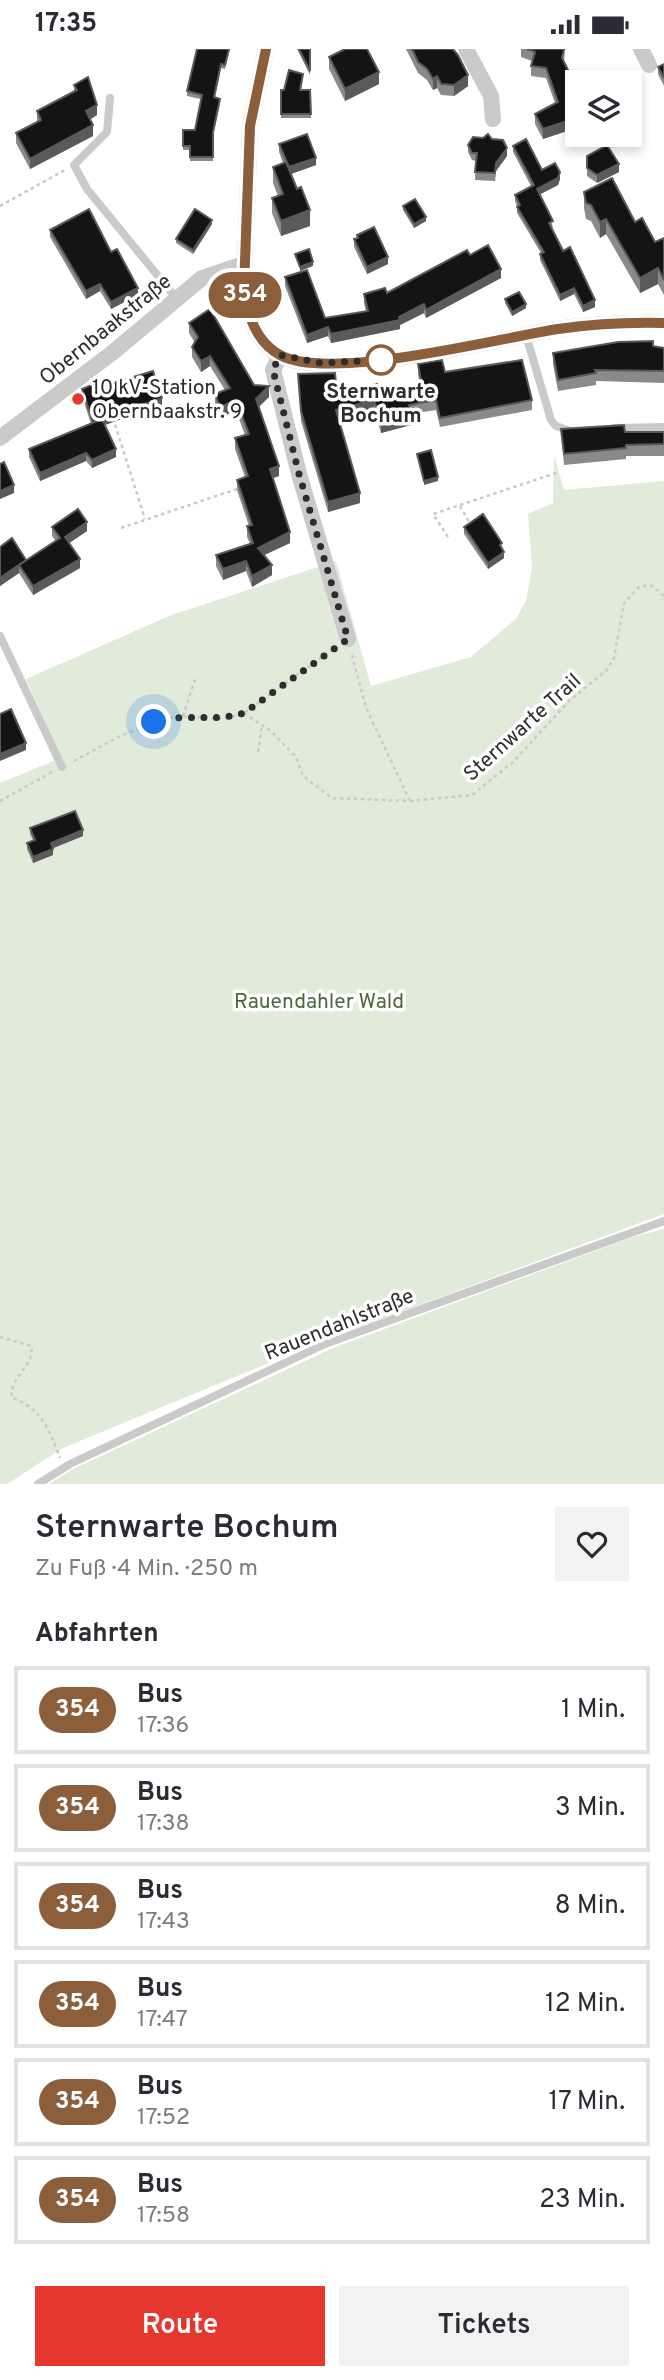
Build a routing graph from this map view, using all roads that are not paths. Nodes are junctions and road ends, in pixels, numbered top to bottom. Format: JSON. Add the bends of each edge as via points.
{"nodes":[{"id":1,"x":266,"y":49,"type":"edge"},
{"id":2,"x":466,"y":49,"type":"edge"},
{"id":3,"x":640,"y":49,"type":"edge"},
{"id":4,"x":649,"y":65,"type":"dead end"},
{"id":5,"x":110,"y":98,"type":"dead end"},
{"id":6,"x":494,"y":119,"type":"dead end"},
{"id":7,"x":243,"y":264,"type":"junction"},
{"id":8,"x":176,"y":298,"type":"junction"},
{"id":9,"x":664,"y":323,"type":"edge"},
{"id":10,"x":526,"y":335,"type":"junction"},
{"id":11,"x":280,"y":355,"type":"junction"},
{"id":12,"x":664,"y":427,"type":"edge"},
{"id":13,"x":600,"y":430,"type":"edge"},
{"id":14,"x":578,"y":432,"type":"edge"},
{"id":15,"x":0,"y":438,"type":"edge"},
{"id":16,"x":0,"y":636,"type":"edge"},
{"id":17,"x":348,"y":639,"type":"road end"},
{"id":18,"x":62,"y":767,"type":"road end"},
{"id":19,"x":664,"y":1221,"type":"edge"},
{"id":20,"x":38,"y":1484,"type":"edge"}],
"edges":[{"from":1,"to":7,"type":"street","via":[[250,126]]},
{"from":2,"to":6,"type":"street","via":[[491,96]]},
{"from":3,"to":4,"type":"street"},
{"from":5,"to":8,"type":"lane","via":[[107,132],[74,165],[87,189]]},
{"from":7,"to":8,"type":"street","name":"Obernbaakstraße","via":[[202,278]]},
{"from":7,"to":11,"type":"street","via":[[247,310],[256,332]]},
{"from":8,"to":15,"type":"street","name":"Obernbaakstraße"},
{"from":9,"to":10,"type":"street","via":[[614,323]]},
{"from":10,"to":11,"type":"street","via":[[381,360],[321,363]]},
{"from":10,"to":14,"type":"lane","via":[[551,420],[564,430]]},
{"from":11,"to":17,"type":"street","via":[[273,370],[331,607]]},
{"from":12,"to":13,"type":"lane"},
{"from":16,"to":18,"type":"lane"},
{"from":19,"to":20,"type":"lane","name":"Rauendahlstraße","via":[[325,1345]]}]}
